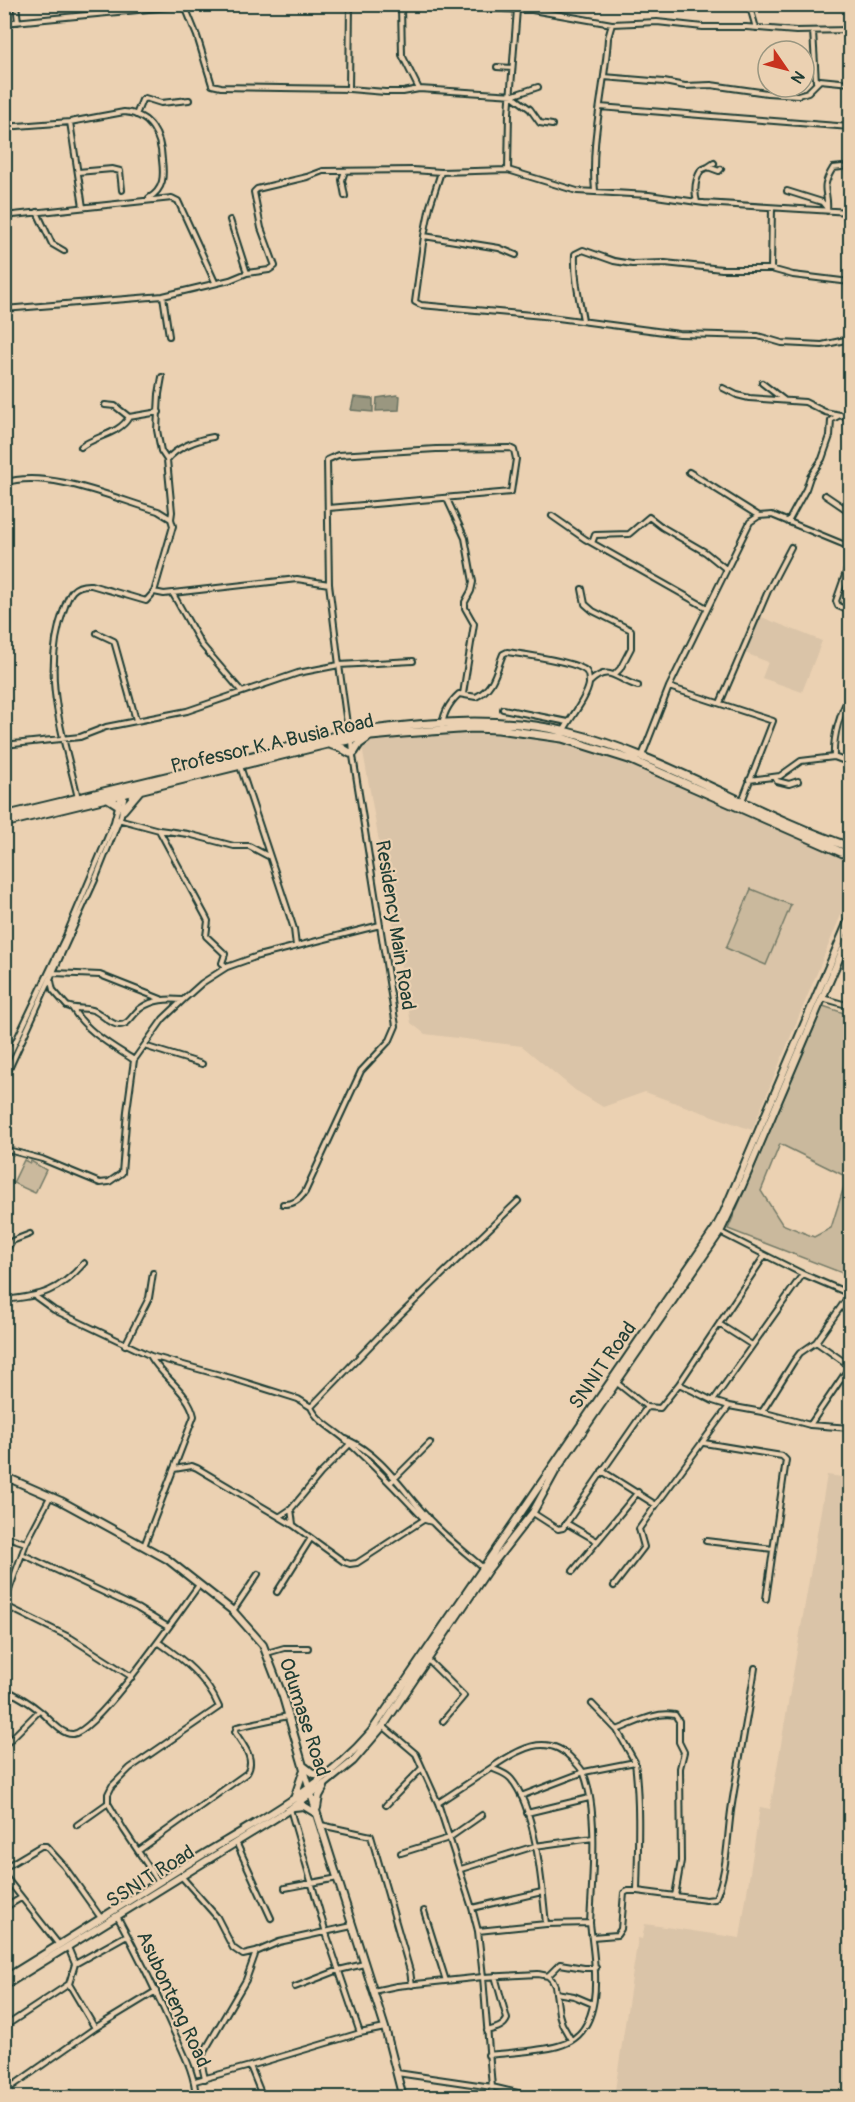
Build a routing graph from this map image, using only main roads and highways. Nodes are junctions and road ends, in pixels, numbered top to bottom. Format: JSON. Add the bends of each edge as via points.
{"nodes":[{"id":1,"x":442,"y":726,"type":"junction"},
{"id":2,"x":453,"y":726,"type":"junction"},
{"id":3,"x":371,"y":736,"type":"junction"},
{"id":4,"x":349,"y":737,"type":"junction"},
{"id":5,"x":327,"y":744,"type":"junction"},
{"id":6,"x":141,"y":789,"type":"junction"},
{"id":7,"x":123,"y":791,"type":"junction"},
{"id":8,"x":108,"y":798,"type":"junction"},
{"id":9,"x":757,"y":811,"type":"junction"},
{"id":10,"x":24,"y":815,"type":"junction"},
{"id":11,"x":764,"y":815,"type":"junction"},
{"id":12,"x":4,"y":816,"type":"edge"},
{"id":13,"x":4,"y":823,"type":"edge"},
{"id":14,"x":850,"y":847,"type":"edge"},
{"id":15,"x":850,"y":856,"type":"edge"}],
"edges":[{"from":1,"to":2,"type":"main road","name":"Professor K.A Busia Road"},
{"from":1,"to":3,"type":"main road","name":"Professor K.A Busia Road"},
{"from":1,"to":4,"type":"main road","name":"Professor K.A Busia Road"},
{"from":2,"to":9,"type":"main road","name":"Professor K.A Busia Road","via":[[527,731],[579,742]]},
{"from":2,"to":9,"type":"main road","name":"Professor K.A Busia Road","via":[[508,723],[594,739],[742,801]]},
{"from":3,"to":4,"type":"main road","name":"Professor K.A Busia Road"},
{"from":3,"to":5,"type":"main road","via":[[352,754]]},
{"from":4,"to":5,"type":"main road","name":"Professor K.A Busia Road"},
{"from":4,"to":7,"type":"main road","name":"Professor K.A Busia Road"},
{"from":5,"to":6,"type":"main road","name":"Professor K.A Busia Road"},
{"from":6,"to":7,"type":"main road","name":"Professor K.A Busia Road"},
{"from":6,"to":8,"type":"main road","via":[[121,807]]},
{"from":7,"to":8,"type":"main road","name":"Professor K.A Busia Road"},
{"from":7,"to":10,"type":"main road","name":"Professor K.A Busia Road","via":[[78,798]]},
{"from":8,"to":10,"type":"main road","name":"Professor K.A Busia Road"},
{"from":9,"to":11,"type":"main road","name":"Professor K.A Busia Road"},
{"from":10,"to":12,"type":"main road","name":"Professor K.A Busia Road"},
{"from":10,"to":13,"type":"main road","name":"Professor K.A Busia Road"},
{"from":11,"to":14,"type":"main road","name":"Professor K.A Busia Road"},
{"from":11,"to":15,"type":"main road","name":"Professor K.A Busia Road"}]}
